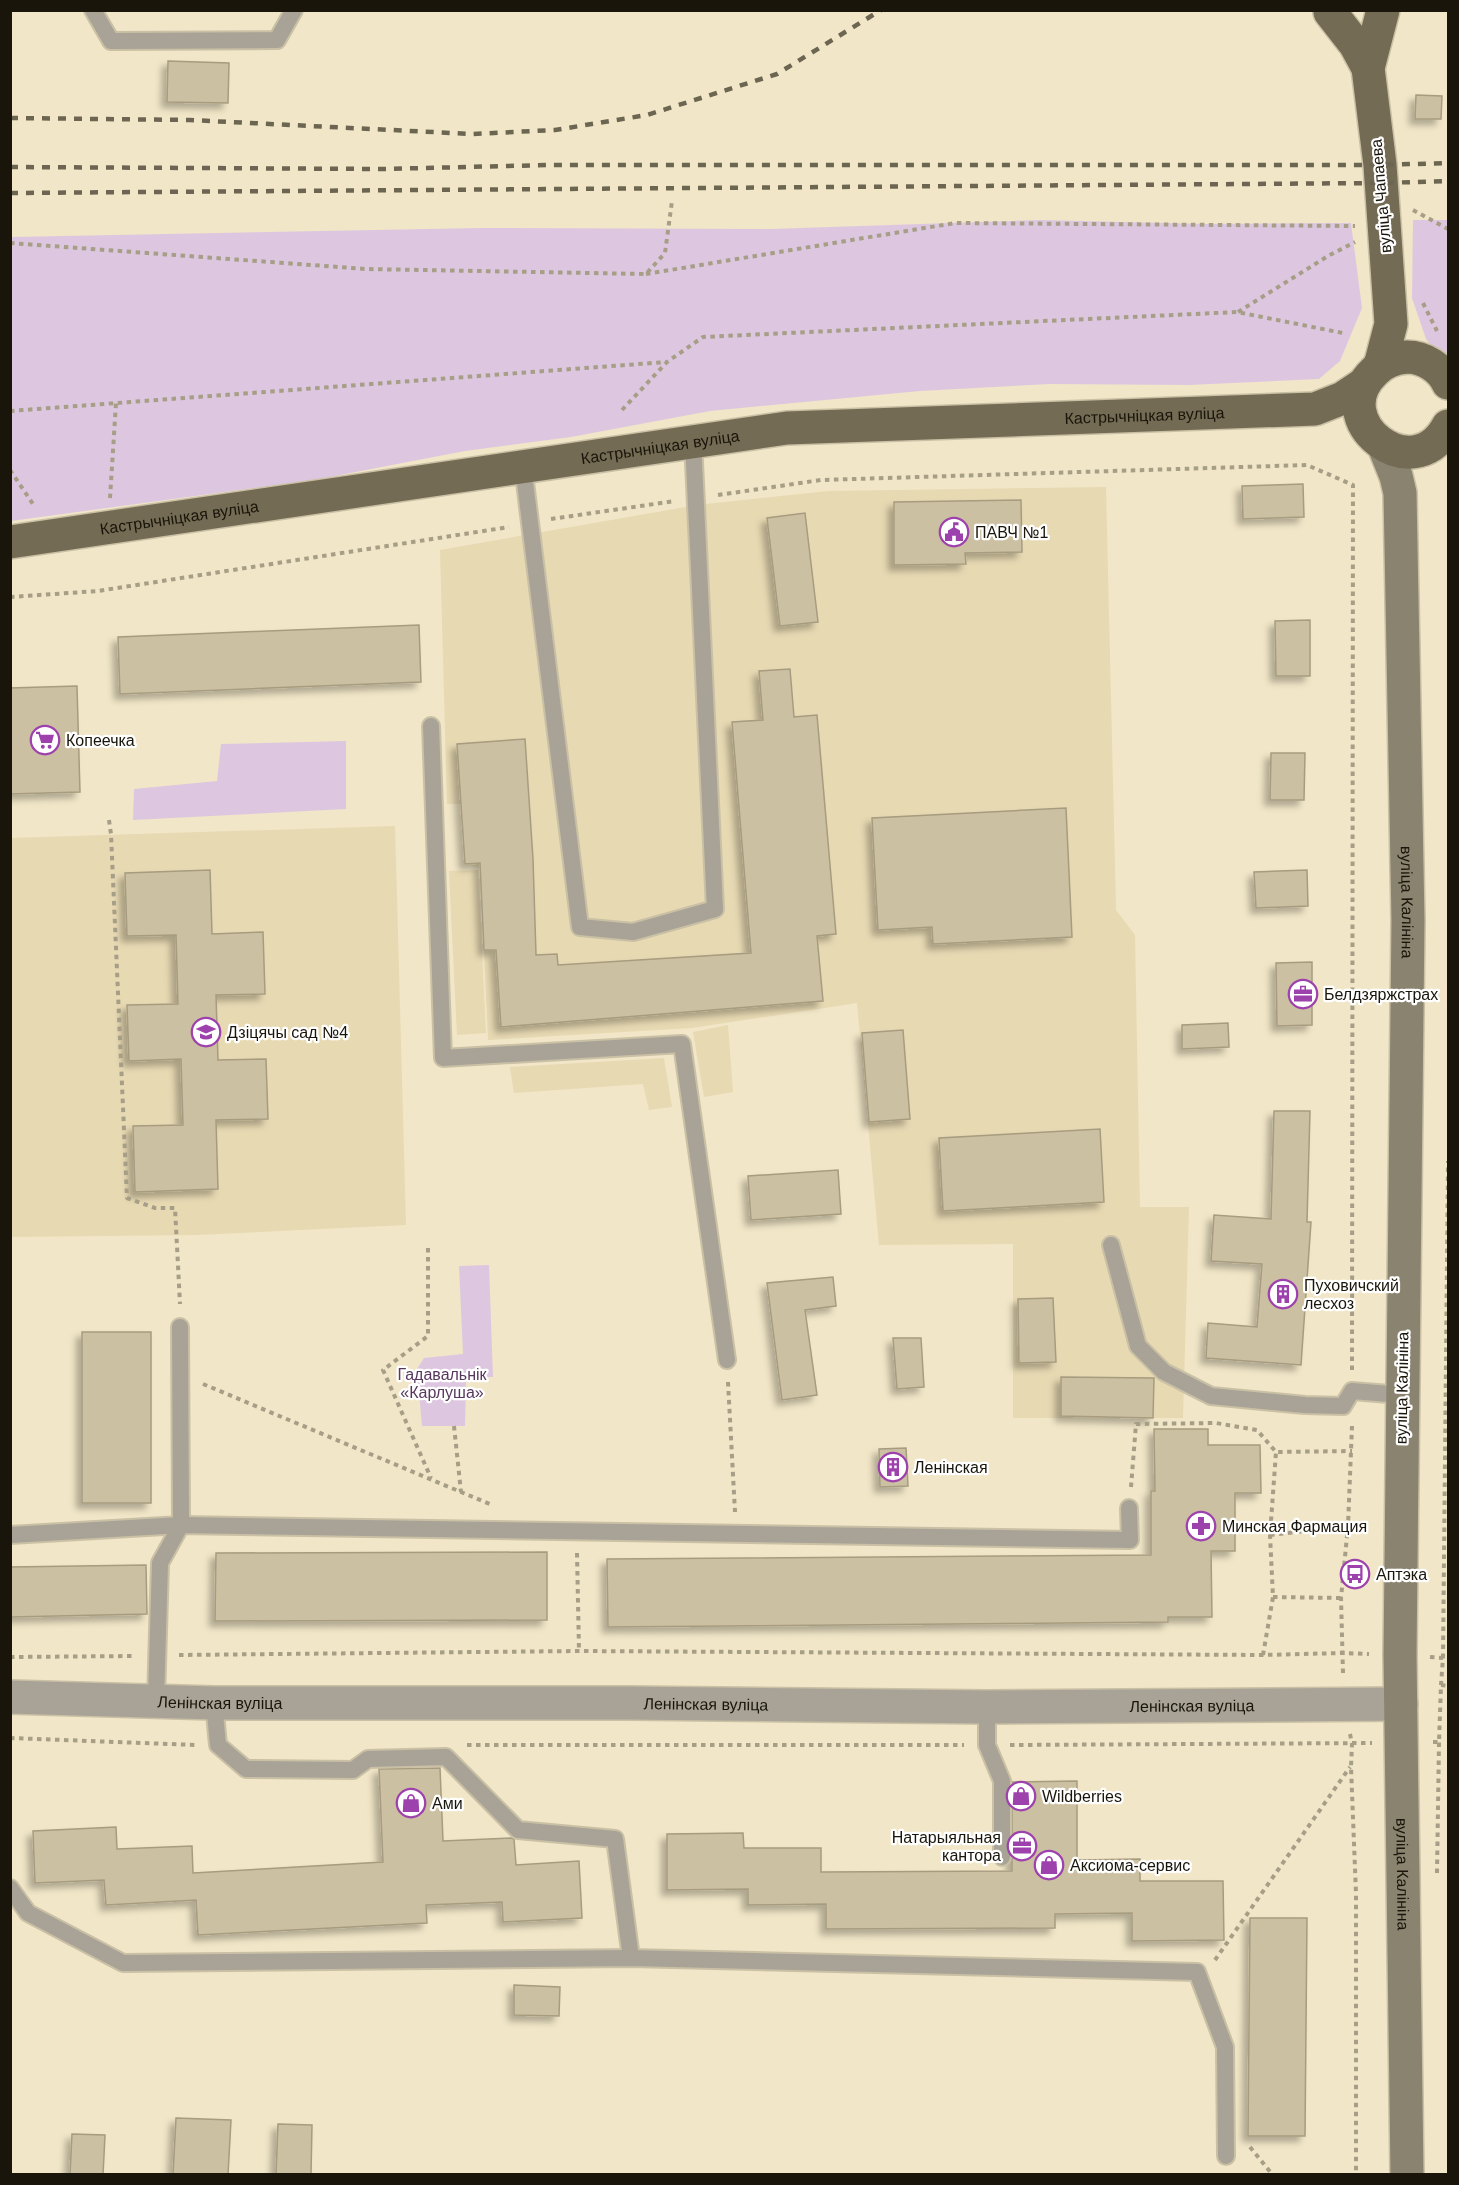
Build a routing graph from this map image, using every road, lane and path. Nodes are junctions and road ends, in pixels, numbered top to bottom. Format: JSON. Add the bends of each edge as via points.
{"nodes":[{"id":1,"x":93,"y":10,"type":"edge"},
{"id":2,"x":294,"y":10,"type":"edge"},
{"id":3,"x":1375,"y":10,"type":"edge"},
{"id":4,"x":1383,"y":10,"type":"edge"},
{"id":5,"x":1328,"y":11,"type":"edge"},
{"id":6,"x":1368,"y":68,"type":"junction"},
{"id":7,"x":672,"y":201,"type":"dead end"},
{"id":8,"x":1384,"y":226,"type":"junction"},
{"id":9,"x":1449,"y":229,"type":"edge"},
{"id":10,"x":10,"y":243,"type":"edge"},
{"id":11,"x":646,"y":274,"type":"junction"},
{"id":12,"x":1237,"y":312,"type":"junction"},
{"id":13,"x":1391,"y":324,"type":"junction"},
{"id":14,"x":1343,"y":333,"type":"dead end"},
{"id":15,"x":1422,"y":360,"type":"junction"},
{"id":16,"x":667,"y":362,"type":"junction"},
{"id":17,"x":1372,"y":375,"type":"junction"},
{"id":18,"x":1449,"y":382,"type":"edge"},
{"id":19,"x":116,"y":403,"type":"junction"},
{"id":20,"x":1315,"y":409,"type":"junction"},
{"id":21,"x":10,"y":411,"type":"edge"},
{"id":22,"x":622,"y":411,"type":"dead end"},
{"id":23,"x":1440,"y":436,"type":"edge"},
{"id":24,"x":693,"y":441,"type":"junction"},
{"id":25,"x":1377,"y":441,"type":"junction"},
{"id":26,"x":523,"y":466,"type":"junction"},
{"id":27,"x":10,"y":470,"type":"edge"},
{"id":28,"x":1353,"y":485,"type":"dead end"},
{"id":29,"x":1400,"y":493,"type":"junction"},
{"id":30,"x":33,"y":504,"type":"dead end"},
{"id":31,"x":109,"y":507,"type":"dead end"},
{"id":32,"x":10,"y":542,"type":"edge"},
{"id":33,"x":431,"y":726,"type":"dead end"},
{"id":34,"x":109,"y":820,"type":"dead end"},
{"id":35,"x":1449,"y":1161,"type":"edge"},
{"id":36,"x":1111,"y":1245,"type":"dead end"},
{"id":37,"x":428,"y":1248,"type":"dead end"},
{"id":38,"x":180,"y":1327,"type":"joint"},
{"id":39,"x":727,"y":1360,"type":"joint"},
{"id":40,"x":180,"y":1374,"type":"junction"},
{"id":41,"x":1353,"y":1391,"type":"junction"},
{"id":42,"x":1402,"y":1395,"type":"junction"},
{"id":43,"x":453,"y":1426,"type":"dead end"},
{"id":44,"x":1352,"y":1451,"type":"junction"},
{"id":45,"x":1276,"y":1452,"type":"junction"},
{"id":46,"x":431,"y":1480,"type":"junction"},
{"id":47,"x":461,"y":1492,"type":"junction"},
{"id":48,"x":1129,"y":1508,"type":"joint"},
{"id":49,"x":502,"y":1510,"type":"dead end"},
{"id":50,"x":181,"y":1525,"type":"junction"},
{"id":51,"x":1348,"y":1526,"type":"junction"},
{"id":52,"x":576,"y":1532,"type":"junction"},
{"id":53,"x":735,"y":1534,"type":"junction"},
{"id":54,"x":10,"y":1535,"type":"edge"},
{"id":55,"x":1270,"y":1535,"type":"junction"},
{"id":56,"x":1273,"y":1597,"type":"junction"},
{"id":57,"x":1341,"y":1598,"type":"junction"},
{"id":58,"x":579,"y":1651,"type":"junction"},
{"id":59,"x":1342,"y":1653,"type":"junction"},
{"id":60,"x":157,"y":1655,"type":"junction"},
{"id":61,"x":1263,"y":1656,"type":"junction"},
{"id":62,"x":10,"y":1657,"type":"edge"},
{"id":63,"x":1443,"y":1658,"type":"dead end"},
{"id":64,"x":10,"y":1697,"type":"edge"},
{"id":65,"x":156,"y":1700,"type":"junction"},
{"id":66,"x":214,"y":1703,"type":"junction"},
{"id":67,"x":1401,"y":1704,"type":"junction"},
{"id":68,"x":1344,"y":1705,"type":"junction"},
{"id":69,"x":987,"y":1707,"type":"junction"},
{"id":70,"x":10,"y":1738,"type":"edge"},
{"id":71,"x":1401,"y":1742,"type":"junction"},
{"id":72,"x":1352,"y":1744,"type":"junction"},
{"id":73,"x":218,"y":1745,"type":"junction"},
{"id":74,"x":466,"y":1745,"type":"dead end"},
{"id":75,"x":987,"y":1745,"type":"junction"},
{"id":76,"x":1351,"y":1767,"type":"junction"},
{"id":77,"x":1002,"y":1857,"type":"dead end"},
{"id":78,"x":10,"y":1888,"type":"edge"},
{"id":79,"x":631,"y":1958,"type":"junction"},
{"id":80,"x":1197,"y":1972,"type":"junction"},
{"id":81,"x":1226,"y":2156,"type":"dead end"},
{"id":82,"x":1356,"y":2175,"type":"edge"},
{"id":83,"x":1407,"y":2175,"type":"edge"}],
"edges":[{"from":1,"to":2,"type":"lane","via":[[111,41],[123,41],[276,40]]},
{"from":3,"to":5,"type":"main road","via":[[1351,17]]},
{"from":4,"to":6,"type":"main road","name":"вуліца Чапаева"},
{"from":5,"to":6,"type":"main road","name":"вуліца Чапаева"},
{"from":6,"to":8,"type":"main road","name":"вуліца Чапаева"},
{"from":7,"to":11,"type":"path","via":[[665,253]]},
{"from":8,"to":9,"type":"path","via":[[1411,209]]},
{"from":8,"to":11,"type":"path","via":[[955,223]]},
{"from":8,"to":12,"type":"path"},
{"from":8,"to":13,"type":"main road","name":"вуліца Чапаева"},
{"from":10,"to":11,"type":"path","via":[[366,269]]},
{"from":12,"to":14,"type":"path"},
{"from":12,"to":16,"type":"path","via":[[703,336]]},
{"from":13,"to":15,"type":"main road","via":[[1411,352]]},
{"from":13,"to":17,"type":"main road","name":"вуліца Чапаева"},
{"from":15,"to":17,"type":"main road","name":"Кастрычніцкая вуліца","via":[[1394,359]]},
{"from":15,"to":18,"type":"main road","via":[[1435,366]]},
{"from":16,"to":19,"type":"path"},
{"from":16,"to":22,"type":"path"},
{"from":17,"to":20,"type":"main road","name":"Кастрычніцкая вуліца","via":[[1343,398]]},
{"from":17,"to":25,"type":"main road","name":"вуліца Чапаева","via":[[1359,406],[1363,422]]},
{"from":19,"to":21,"type":"path"},
{"from":19,"to":31,"type":"path"},
{"from":20,"to":24,"type":"main road","name":"Кастрычніцкая вуліца","via":[[787,428]]},
{"from":20,"to":25,"type":"main road","name":"Кастрычніцкая вуліца","via":[[1348,422]]},
{"from":23,"to":25,"type":"main road","name":"Кастрычніцкая вуліца","via":[[1415,452],[1399,452]]},
{"from":23,"to":29,"type":"main road","name":"вуліца Калініна","via":[[1413,465]]},
{"from":24,"to":26,"type":"main road","name":"Кастрычніцкая вуліца"},
{"from":24,"to":26,"type":"lane","via":[[716,909],[633,932],[580,927]]},
{"from":25,"to":29,"type":"main road","name":"вуліца Калініна","via":[[1396,476]]},
{"from":26,"to":32,"type":"main road","name":"Кастрычніцкая вуліца"},
{"from":27,"to":30,"type":"path"},
{"from":28,"to":41,"type":"path"},
{"from":29,"to":42,"type":"main road","name":"вуліца Калініна","via":[[1408,920]]},
{"from":33,"to":39,"type":"lane","via":[[443,1058],[682,1044]]},
{"from":34,"to":38,"type":"path","via":[[127,1198],[155,1208],[175,1208]]},
{"from":35,"to":63,"type":"path"},
{"from":36,"to":41,"type":"lane","via":[[1138,1346],[1164,1372],[1211,1396],[1343,1406]]},
{"from":37,"to":46,"type":"path","via":[[428,1336],[383,1370]]},
{"from":38,"to":40,"type":"lane"},
{"from":39,"to":53,"type":"path"},
{"from":40,"to":46,"type":"path"},
{"from":40,"to":50,"type":"lane"},
{"from":41,"to":42,"type":"lane"},
{"from":41,"to":44,"type":"path"},
{"from":42,"to":67,"type":"main road","name":"вуліца Калініна"},
{"from":43,"to":47,"type":"path"},
{"from":44,"to":45,"type":"path"},
{"from":44,"to":51,"type":"path"},
{"from":45,"to":48,"type":"path","via":[[1257,1430],[1215,1424],[1136,1424]]},
{"from":45,"to":55,"type":"path"},
{"from":46,"to":47,"type":"path"},
{"from":47,"to":49,"type":"path"},
{"from":48,"to":53,"type":"lane","via":[[1130,1540]]},
{"from":50,"to":52,"type":"lane"},
{"from":50,"to":54,"type":"lane"},
{"from":50,"to":60,"type":"lane","via":[[160,1563]]},
{"from":51,"to":55,"type":"path"},
{"from":51,"to":57,"type":"path"},
{"from":52,"to":53,"type":"lane"},
{"from":52,"to":58,"type":"path"},
{"from":55,"to":56,"type":"path"},
{"from":56,"to":57,"type":"path"},
{"from":56,"to":61,"type":"path"},
{"from":57,"to":59,"type":"path"},
{"from":58,"to":60,"type":"path"},
{"from":58,"to":61,"type":"path"},
{"from":59,"to":61,"type":"path"},
{"from":59,"to":68,"type":"path"},
{"from":60,"to":62,"type":"path"},
{"from":60,"to":65,"type":"lane"},
{"from":64,"to":65,"type":"street","name":"Ленінская вуліца"},
{"from":65,"to":66,"type":"street","name":"Ленінская вуліца"},
{"from":66,"to":69,"type":"street","name":"Ленінская вуліца"},
{"from":66,"to":73,"type":"lane"},
{"from":67,"to":68,"type":"street","name":"Ленінская вуліца"},
{"from":67,"to":71,"type":"main road","name":"вуліца Калініна"},
{"from":68,"to":69,"type":"street","name":"Ленінская вуліца"},
{"from":68,"to":72,"type":"path"},
{"from":69,"to":75,"type":"lane"},
{"from":70,"to":73,"type":"path"},
{"from":71,"to":72,"type":"path"},
{"from":71,"to":83,"type":"main road","name":"вуліца Калініна"},
{"from":72,"to":75,"type":"path"},
{"from":72,"to":76,"type":"path"},
{"from":73,"to":79,"type":"lane","via":[[246,1769],[353,1770],[368,1759],[446,1757],[518,1830],[615,1839]]},
{"from":74,"to":75,"type":"path"},
{"from":75,"to":77,"type":"lane","via":[[1002,1780]]},
{"from":76,"to":80,"type":"path","via":[[1214,1962]]},
{"from":76,"to":82,"type":"path","via":[[1356,1894]]},
{"from":78,"to":79,"type":"lane","via":[[28,1913],[123,1964]]},
{"from":79,"to":80,"type":"lane"},
{"from":80,"to":81,"type":"lane","via":[[1225,2047]]}]}
